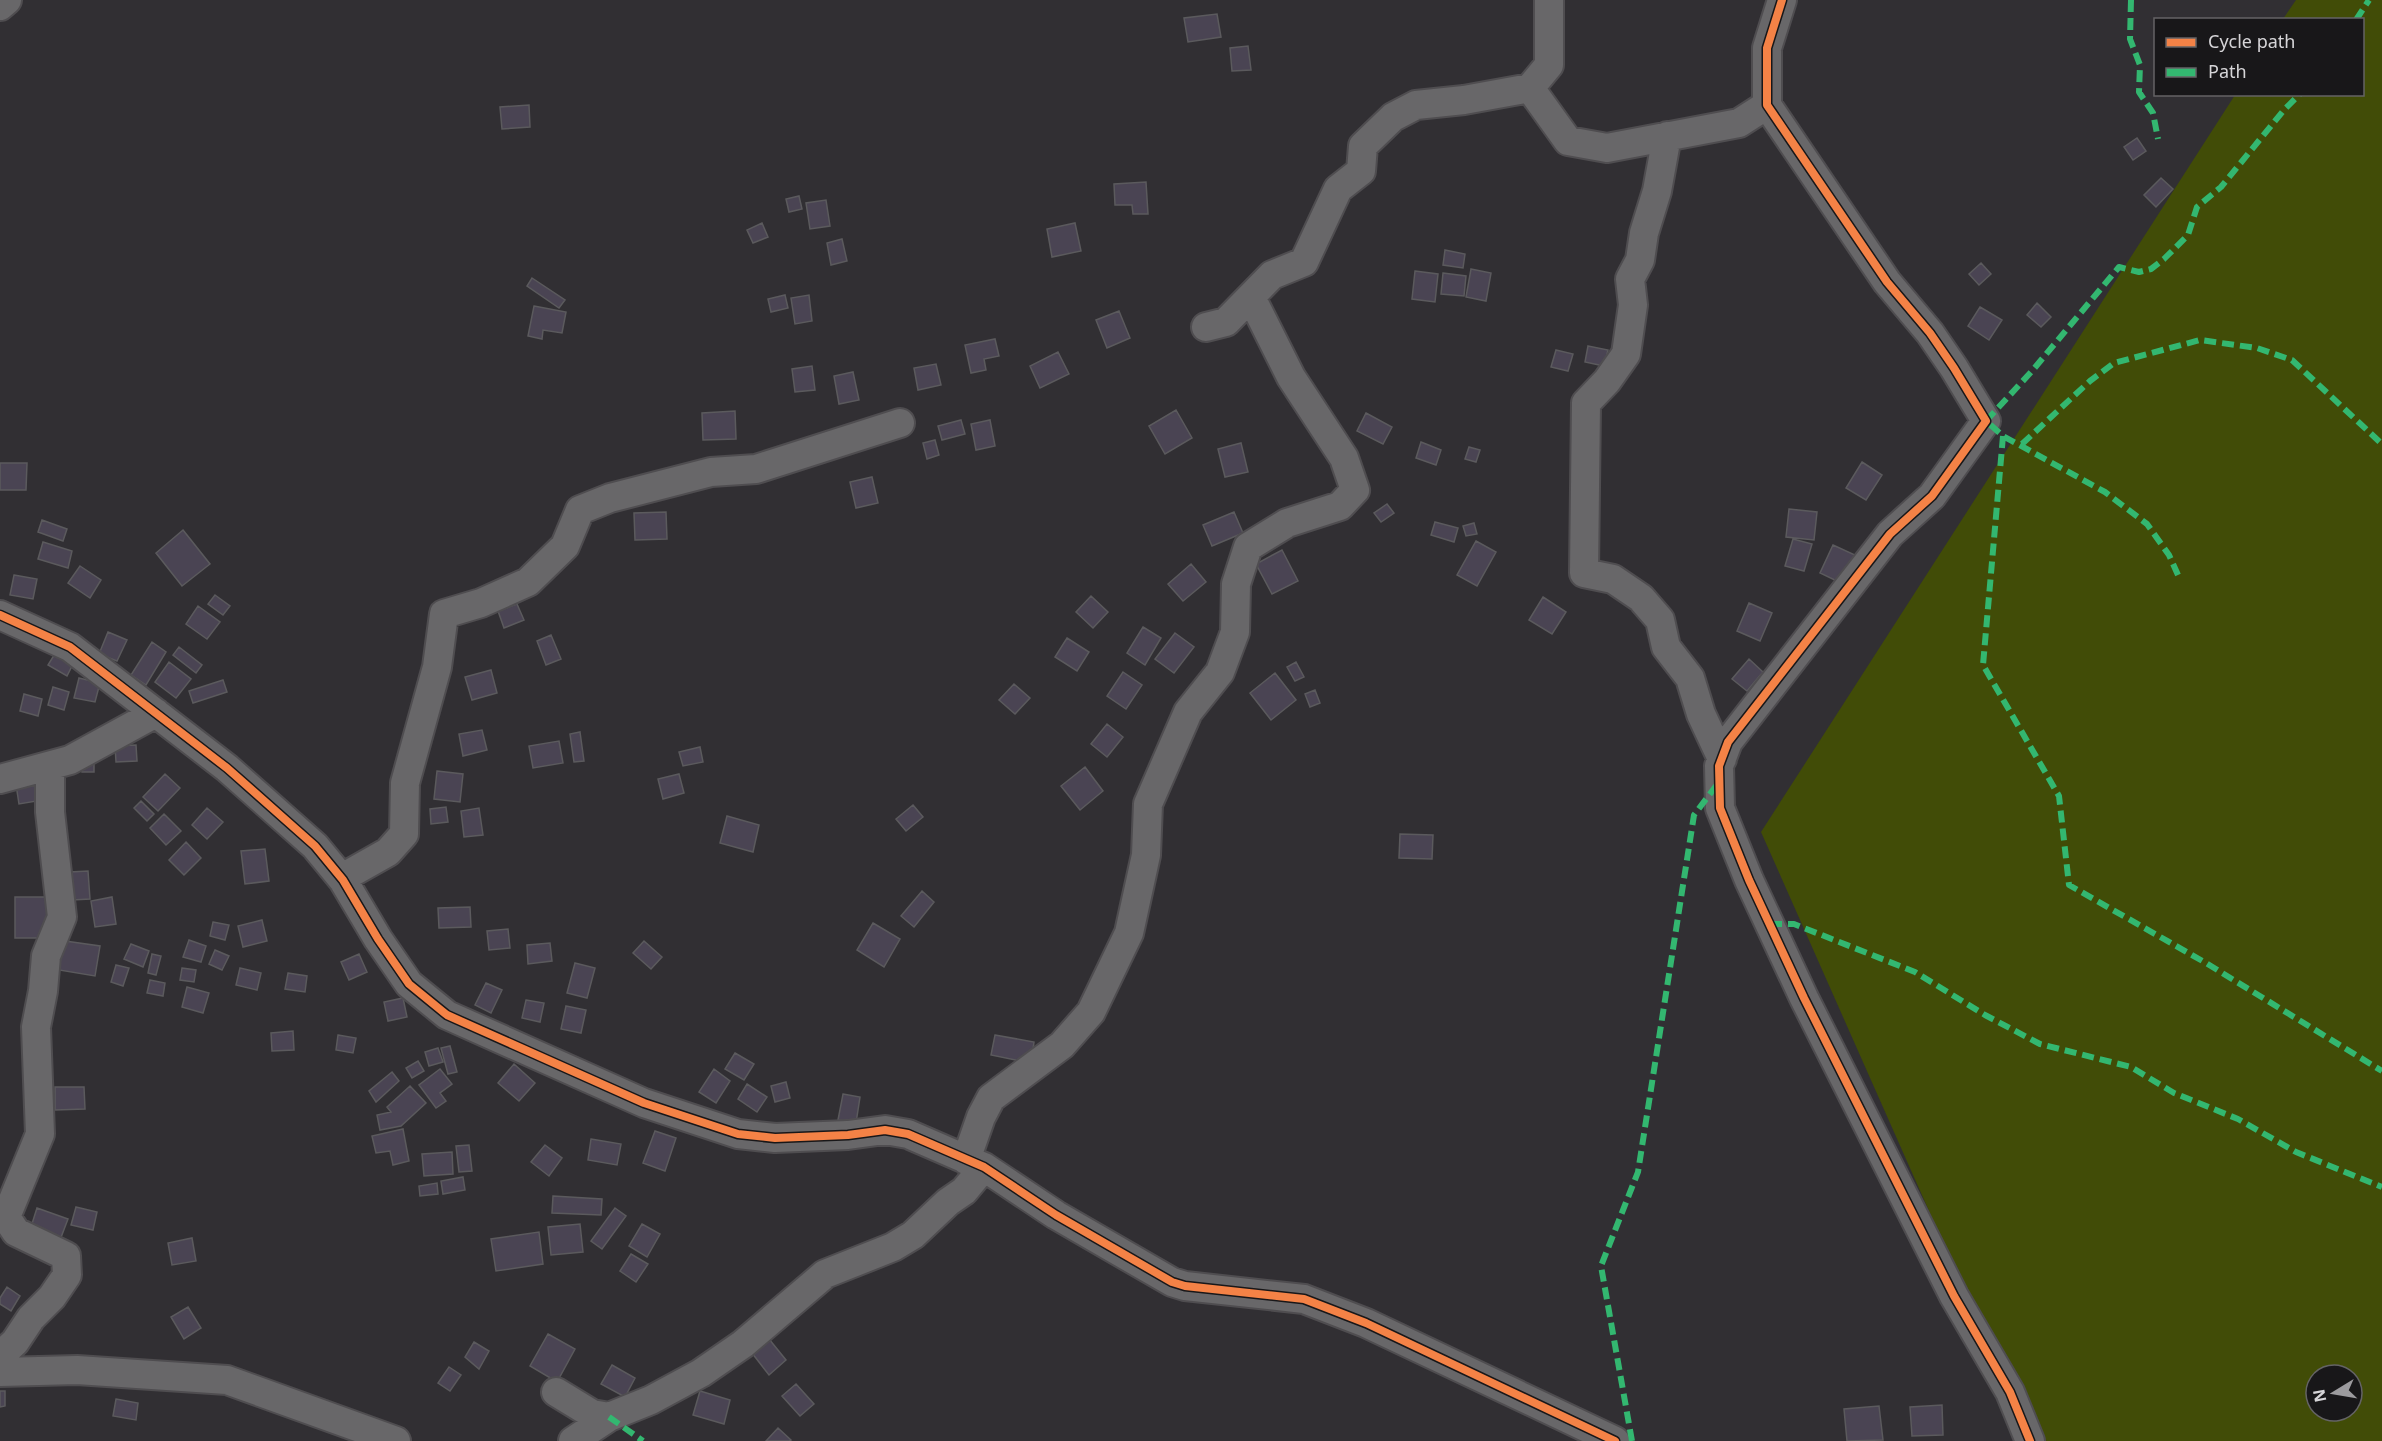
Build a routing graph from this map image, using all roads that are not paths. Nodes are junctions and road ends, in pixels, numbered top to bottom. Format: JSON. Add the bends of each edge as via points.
{"nodes":[{"id":1,"x":7,"y":0,"type":"edge"},
{"id":2,"x":1549,"y":0,"type":"edge"},
{"id":3,"x":1782,"y":0,"type":"edge"},
{"id":4,"x":0,"y":6,"type":"edge"},
{"id":5,"x":1530,"y":88,"type":"junction"},
{"id":6,"x":1767,"y":105,"type":"junction"},
{"id":7,"x":1668,"y":136,"type":"junction"},
{"id":8,"x":1251,"y":297,"type":"junction"},
{"id":9,"x":1206,"y":327,"type":"dead end"},
{"id":10,"x":900,"y":423,"type":"dead end"},
{"id":11,"x":0,"y":615,"type":"edge"},
{"id":12,"x":156,"y":713,"type":"junction"},
{"id":13,"x":1722,"y":759,"type":"junction"},
{"id":14,"x":50,"y":766,"type":"junction"},
{"id":15,"x":0,"y":778,"type":"edge"},
{"id":16,"x":342,"y":878,"type":"junction"},
{"id":17,"x":975,"y":1163,"type":"junction"},
{"id":18,"x":0,"y":1356,"type":"edge"},
{"id":19,"x":0,"y":1372,"type":"edge"},
{"id":20,"x":556,"y":1392,"type":"dead end"},
{"id":21,"x":609,"y":1417,"type":"junction"},
{"id":22,"x":396,"y":1441,"type":"edge"},
{"id":23,"x":573,"y":1441,"type":"edge"},
{"id":24,"x":1615,"y":1441,"type":"edge"},
{"id":25,"x":2030,"y":1441,"type":"edge"}],
"edges":[{"from":1,"to":4,"type":"street"},
{"from":2,"to":5,"type":"street","via":[[1549,65]]},
{"from":3,"to":6,"type":"street","via":[[1767,48]]},
{"from":5,"to":7,"type":"street","via":[[1568,141],[1606,148]]},
{"from":5,"to":8,"type":"street","via":[[1416,105],[1393,117],[1363,146],[1361,171],[1338,189],[1304,262],[1272,275]]},
{"from":6,"to":7,"type":"street","via":[[1739,123]]},
{"from":6,"to":13,"type":"street","via":[[1887,282],[1930,333],[1986,421],[1932,496],[1890,534],[1728,742]]},
{"from":7,"to":13,"type":"street","via":[[1640,260],[1630,279],[1633,305],[1626,354],[1586,403],[1584,573],[1613,579],[1641,598],[1660,620],[1666,647],[1690,678]]},
{"from":8,"to":9,"type":"street","via":[[1226,322]]},
{"from":8,"to":17,"type":"street","via":[[1291,377],[1344,458],[1355,490],[1340,506],[1287,523],[1248,547],[1236,584],[1235,632],[1220,672],[1188,712],[1148,804],[1146,855],[1129,933],[1091,1012],[1062,1045],[992,1098],[981,1117]]},
{"from":10,"to":16,"type":"street","via":[[756,469],[711,472],[610,498],[580,510],[565,546],[528,582],[444,614],[437,667],[405,783],[404,834],[388,852]]},
{"from":11,"to":12,"type":"street","via":[[70,647]]},
{"from":12,"to":14,"type":"street","via":[[70,760]]},
{"from":12,"to":16,"type":"street","via":[[227,768],[315,846]]},
{"from":13,"to":25,"type":"street","via":[[1720,808],[1749,880],[1954,1296],[2010,1392]]},
{"from":14,"to":15,"type":"street"},
{"from":14,"to":18,"type":"street","via":[[50,812],[62,917],[46,956],[36,1027],[40,1134],[6,1217],[16,1232],[66,1256],[67,1275]]},
{"from":16,"to":17,"type":"street","via":[[409,984],[447,1015],[644,1103],[738,1134],[775,1138],[885,1130],[908,1134]]},
{"from":17,"to":21,"type":"street","via":[[964,1191],[914,1235],[825,1274],[722,1360],[651,1401]]},
{"from":17,"to":24,"type":"street","via":[[1172,1282],[1304,1299],[1376,1328]]},
{"from":19,"to":22,"type":"street","via":[[77,1370],[227,1380]]},
{"from":20,"to":21,"type":"street","via":[[592,1414]]},
{"from":21,"to":23,"type":"street"}]}
